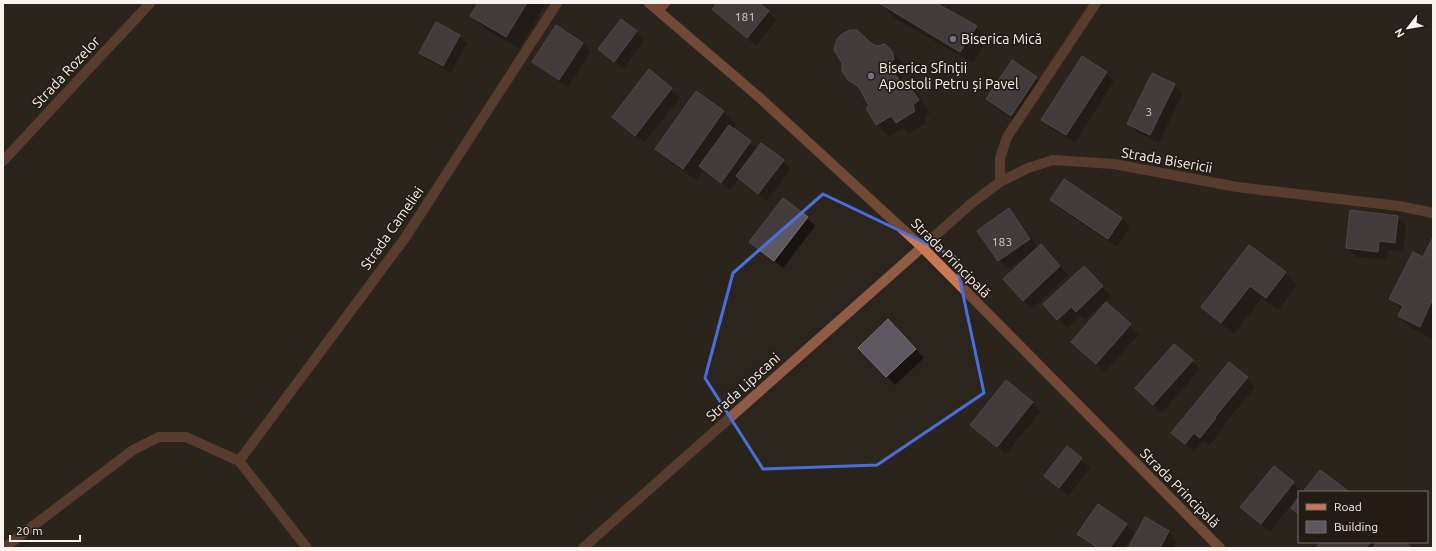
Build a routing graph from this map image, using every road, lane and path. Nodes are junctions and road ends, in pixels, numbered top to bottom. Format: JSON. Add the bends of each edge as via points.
{"nodes":[{"id":1,"x":150,"y":3,"type":"edge"},
{"id":2,"x":557,"y":3,"type":"edge"},
{"id":3,"x":649,"y":3,"type":"edge"},
{"id":4,"x":1096,"y":3,"type":"edge"},
{"id":5,"x":662,"y":7,"type":"edge"},
{"id":6,"x":3,"y":161,"type":"edge"},
{"id":7,"x":1000,"y":182,"type":"junction"},
{"id":8,"x":1433,"y":213,"type":"edge"},
{"id":9,"x":922,"y":247,"type":"junction"},
{"id":10,"x":239,"y":461,"type":"junction"},
{"id":11,"x":4,"y":548,"type":"edge"},
{"id":12,"x":307,"y":548,"type":"edge"},
{"id":13,"x":582,"y":548,"type":"edge"},
{"id":14,"x":1220,"y":548,"type":"edge"}],
"edges":[{"from":1,"to":6,"type":"street","name":"Strada Rozelor"},
{"from":2,"to":10,"type":"street","name":"Strada Cameliei","via":[[405,238]]},
{"from":3,"to":5,"type":"main road","name":"Strada Principală"},
{"from":4,"to":7,"type":"street","via":[[1007,137],[1000,158]]},
{"from":5,"to":9,"type":"main road","name":"Strada Principală"},
{"from":7,"to":8,"type":"street","name":"Strada Bisericii","via":[[1028,168],[1053,160],[1114,164],[1237,187],[1399,206]]},
{"from":7,"to":9,"type":"street","name":"Strada Bisericii","via":[[972,202]]},
{"from":9,"to":13,"type":"street","name":"Strada Lipscani"},
{"from":9,"to":14,"type":"main road","name":"Strada Principală"},
{"from":10,"to":11,"type":"street","via":[[186,437],[159,437],[133,450]]},
{"from":10,"to":12,"type":"street"}]}
